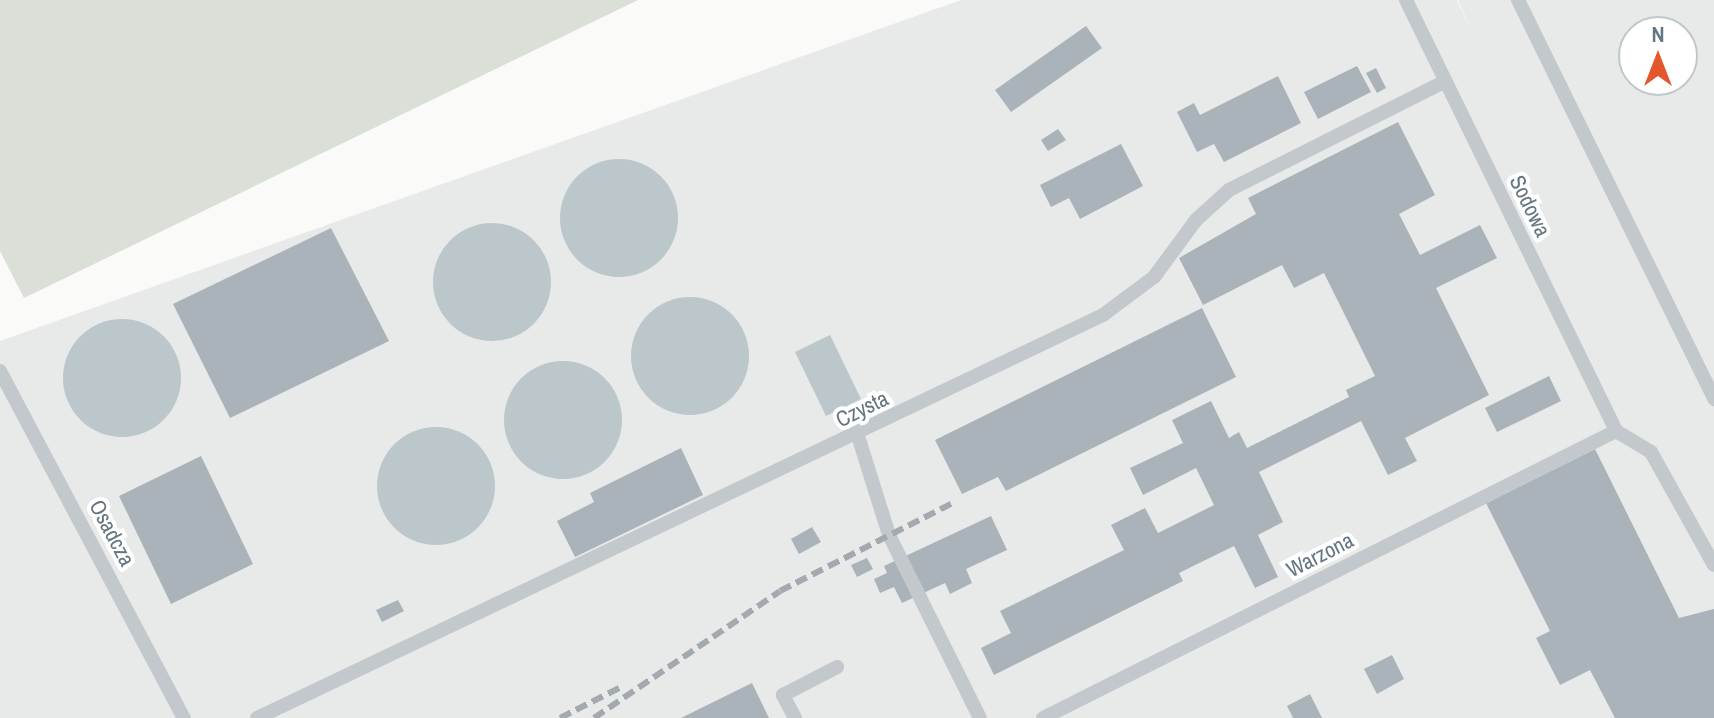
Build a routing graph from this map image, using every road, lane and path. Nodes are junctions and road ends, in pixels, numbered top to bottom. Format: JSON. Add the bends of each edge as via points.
{"nodes":[{"id":1,"x":1406,"y":0,"type":"edge"},
{"id":2,"x":1518,"y":0,"type":"edge"},
{"id":3,"x":1444,"y":82,"type":"junction"},
{"id":4,"x":0,"y":371,"type":"edge"},
{"id":5,"x":1714,"y":399,"type":"edge"},
{"id":6,"x":1616,"y":431,"type":"junction"},
{"id":7,"x":858,"y":436,"type":"junction"},
{"id":8,"x":1714,"y":565,"type":"edge"},
{"id":9,"x":837,"y":667,"type":"dead end"},
{"id":10,"x":184,"y":718,"type":"edge"},
{"id":11,"x":257,"y":718,"type":"edge"},
{"id":12,"x":795,"y":718,"type":"edge"},
{"id":13,"x":980,"y":718,"type":"edge"},
{"id":14,"x":1043,"y":718,"type":"edge"}],
"edges":[{"from":1,"to":3,"type":"lane","name":"Sodowa"},
{"from":2,"to":5,"type":"lane"},
{"from":3,"to":6,"type":"lane","name":"Sodowa"},
{"from":3,"to":7,"type":"lane","name":"Czysta","via":[[1229,190],[1196,220],[1154,277],[1122,303]]},
{"from":4,"to":10,"type":"lane","name":"Osadcza"},
{"from":6,"to":8,"type":"lane","via":[[1651,452]]},
{"from":6,"to":14,"type":"lane","name":"Warzona"},
{"from":7,"to":11,"type":"lane","name":"Czysta"},
{"from":7,"to":13,"type":"lane","via":[[889,535]]},
{"from":9,"to":12,"type":"lane","via":[[783,695]]}]}
